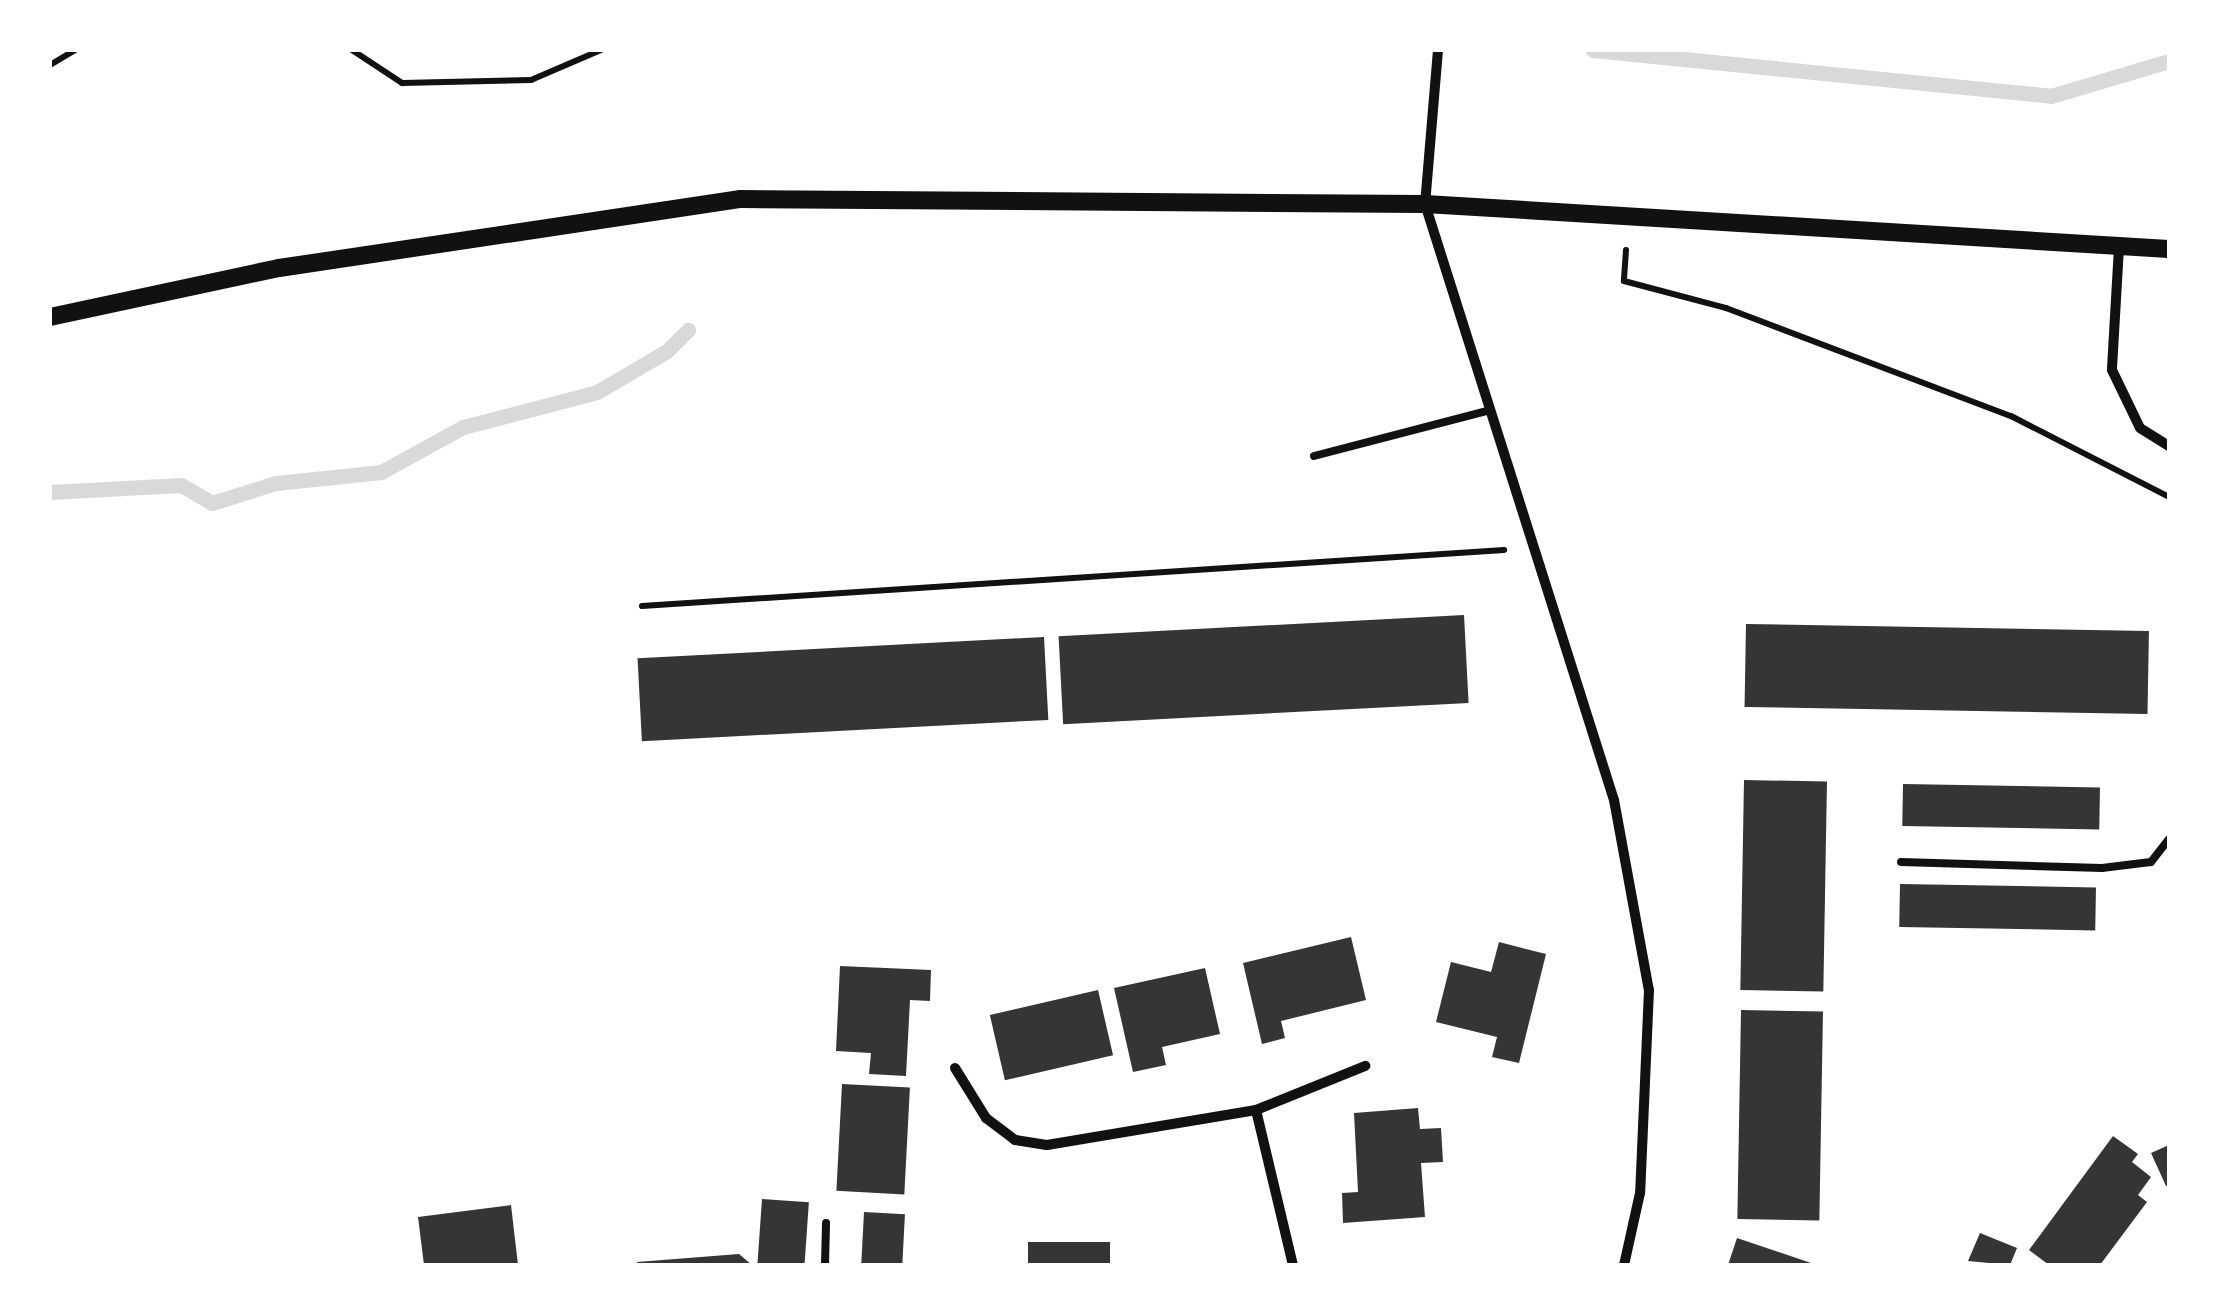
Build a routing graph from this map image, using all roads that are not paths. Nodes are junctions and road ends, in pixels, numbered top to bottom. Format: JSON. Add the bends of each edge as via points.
{"nodes":[{"id":1,"x":1438,"y":50,"type":"edge"},
{"id":2,"x":1425,"y":204,"type":"junction"},
{"id":3,"x":2120,"y":247,"type":"junction"},
{"id":4,"x":2169,"y":249,"type":"edge"},
{"id":5,"x":50,"y":317,"type":"edge"},
{"id":6,"x":1490,"y":410,"type":"junction"},
{"id":7,"x":2169,"y":446,"type":"edge"},
{"id":8,"x":1314,"y":456,"type":"dead end"},
{"id":9,"x":2169,"y":839,"type":"edge"},
{"id":10,"x":1901,"y":862,"type":"dead end"},
{"id":11,"x":1365,"y":1066,"type":"dead end"},
{"id":12,"x":954,"y":1068,"type":"dead end"},
{"id":13,"x":1256,"y":1110,"type":"junction"},
{"id":14,"x":826,"y":1222,"type":"dead end"},
{"id":15,"x":825,"y":1265,"type":"edge"},
{"id":16,"x":1293,"y":1265,"type":"edge"},
{"id":17,"x":1624,"y":1265,"type":"edge"}],
"edges":[{"from":1,"to":2,"type":"street"},
{"from":2,"to":3,"type":"street"},
{"from":2,"to":5,"type":"street","via":[[741,199],[278,268]]},
{"from":2,"to":6,"type":"street"},
{"from":3,"to":4,"type":"street"},
{"from":3,"to":7,"type":"street","via":[[2112,370],[2140,428]]},
{"from":6,"to":8,"type":"lane"},
{"from":6,"to":17,"type":"street","via":[[1614,800],[1649,990],[1640,1193]]},
{"from":9,"to":10,"type":"lane","via":[[2151,862],[2102,868]]},
{"from":11,"to":13,"type":"street"},
{"from":12,"to":13,"type":"street","via":[[986,1118],[1015,1140],[1031,1143]]},
{"from":13,"to":16,"type":"street"},
{"from":14,"to":15,"type":"lane"}]}
